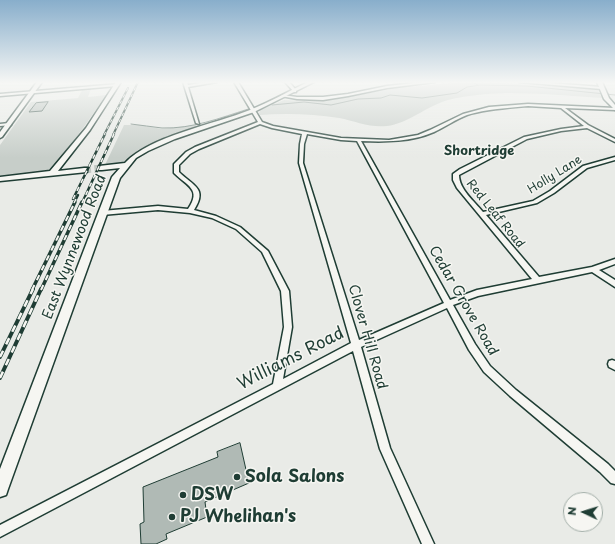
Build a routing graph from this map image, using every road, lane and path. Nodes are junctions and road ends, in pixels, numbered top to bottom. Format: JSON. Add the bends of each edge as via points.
{"nodes":[{"id":1,"x":21,"y":107,"type":"edge"},
{"id":2,"x":103,"y":107,"type":"edge"},
{"id":3,"x":193,"y":107,"type":"edge"},
{"id":4,"x":250,"y":107,"type":"edge"},
{"id":5,"x":259,"y":107,"type":"edge"},
{"id":6,"x":503,"y":107,"type":"edge"},
{"id":7,"x":563,"y":107,"type":"edge"},
{"id":8,"x":598,"y":107,"type":"edge"},
{"id":9,"x":615,"y":108,"type":"edge"},
{"id":10,"x":252,"y":111,"type":"junction"},
{"id":11,"x":198,"y":123,"type":"dead end"},
{"id":12,"x":260,"y":123,"type":"junction"},
{"id":13,"x":9,"y":124,"type":"junction"},
{"id":14,"x":0,"y":125,"type":"edge"},
{"id":15,"x":587,"y":127,"type":"junction"},
{"id":16,"x":305,"y":132,"type":"junction"},
{"id":17,"x":0,"y":136,"type":"edge"},
{"id":18,"x":360,"y":141,"type":"junction"},
{"id":19,"x":615,"y":141,"type":"edge"},
{"id":20,"x":615,"y":158,"type":"edge"},
{"id":21,"x":127,"y":165,"type":"junction"},
{"id":22,"x":84,"y":170,"type":"tunnel mouth"},
{"id":23,"x":53,"y":172,"type":"junction"},
{"id":24,"x":116,"y":177,"type":"junction"},
{"id":25,"x":0,"y":178,"type":"edge"},
{"id":26,"x":190,"y":211,"type":"junction"},
{"id":27,"x":102,"y":213,"type":"junction"},
{"id":28,"x":482,"y":214,"type":"junction"},
{"id":29,"x":615,"y":261,"type":"edge"},
{"id":30,"x":593,"y":269,"type":"junction"},
{"id":31,"x":536,"y":280,"type":"junction"},
{"id":32,"x":615,"y":284,"type":"edge"},
{"id":33,"x":448,"y":304,"type":"junction"},
{"id":34,"x":356,"y":345,"type":"junction"},
{"id":35,"x":278,"y":385,"type":"junction"},
{"id":36,"x":615,"y":479,"type":"edge"},
{"id":37,"x":0,"y":488,"type":"edge"},
{"id":38,"x":0,"y":531,"type":"edge"},
{"id":39,"x":428,"y":544,"type":"edge"}],
"edges":[{"from":1,"to":13,"type":"street"},
{"from":2,"to":23,"type":"street","via":[[69,155]]},
{"from":3,"to":11,"type":"street"},
{"from":4,"to":10,"type":"street"},
{"from":5,"to":10,"type":"street","name":"East Wynnewood Road"},
{"from":6,"to":18,"type":"street","via":[[476,110],[419,136],[390,141]]},
{"from":7,"to":15,"type":"street"},
{"from":8,"to":9,"type":"street"},
{"from":10,"to":12,"type":"street"},
{"from":10,"to":21,"type":"street","name":"East Wynnewood Road","via":[[158,144],[134,157]]},
{"from":12,"to":16,"type":"street"},
{"from":12,"to":26,"type":"street","via":[[197,148],[176,165],[176,172],[197,190],[199,196]]},
{"from":13,"to":14,"type":"street"},
{"from":13,"to":17,"type":"street"},
{"from":15,"to":19,"type":"street"},
{"from":15,"to":28,"type":"street","name":"Red Leaf Road","via":[[526,138],[456,174],[459,187]]},
{"from":16,"to":18,"type":"street"},
{"from":16,"to":34,"type":"street","name":"Clover Hill Road","via":[[301,164]]},
{"from":18,"to":33,"type":"street","name":"Cedar Grove Road"},
{"from":20,"to":28,"type":"street","name":"Holly Lane","via":[[585,167],[535,202]]},
{"from":21,"to":24,"type":"street","name":"East Wynnewood Road"},
{"from":21,"to":24,"type":"street","via":[[102,168],[114,171]]},
{"from":22,"to":23,"type":"street"},
{"from":23,"to":25,"type":"street"},
{"from":24,"to":27,"type":"street","name":"East Wynnewood Road"},
{"from":26,"to":27,"type":"street","via":[[158,208]]},
{"from":26,"to":35,"type":"street","via":[[238,228],[265,251],[285,291],[288,327]]},
{"from":27,"to":37,"type":"street","name":"East Wynnewood Road"},
{"from":28,"to":31,"type":"street","name":"Red Leaf Road"},
{"from":29,"to":30,"type":"street","name":"Williams Road"},
{"from":30,"to":31,"type":"street","name":"Williams Road"},
{"from":30,"to":32,"type":"street"},
{"from":31,"to":33,"type":"street","name":"Williams Road","via":[[477,293]]},
{"from":33,"to":34,"type":"street","name":"Williams Road"},
{"from":33,"to":36,"type":"street","name":"Cedar Grove Road","via":[[487,369]]},
{"from":34,"to":35,"type":"street","name":"Williams Road"},
{"from":34,"to":39,"type":"street","name":"Clover Hill Road","via":[[385,449]]},
{"from":35,"to":38,"type":"street","name":"Williams Road"}]}
